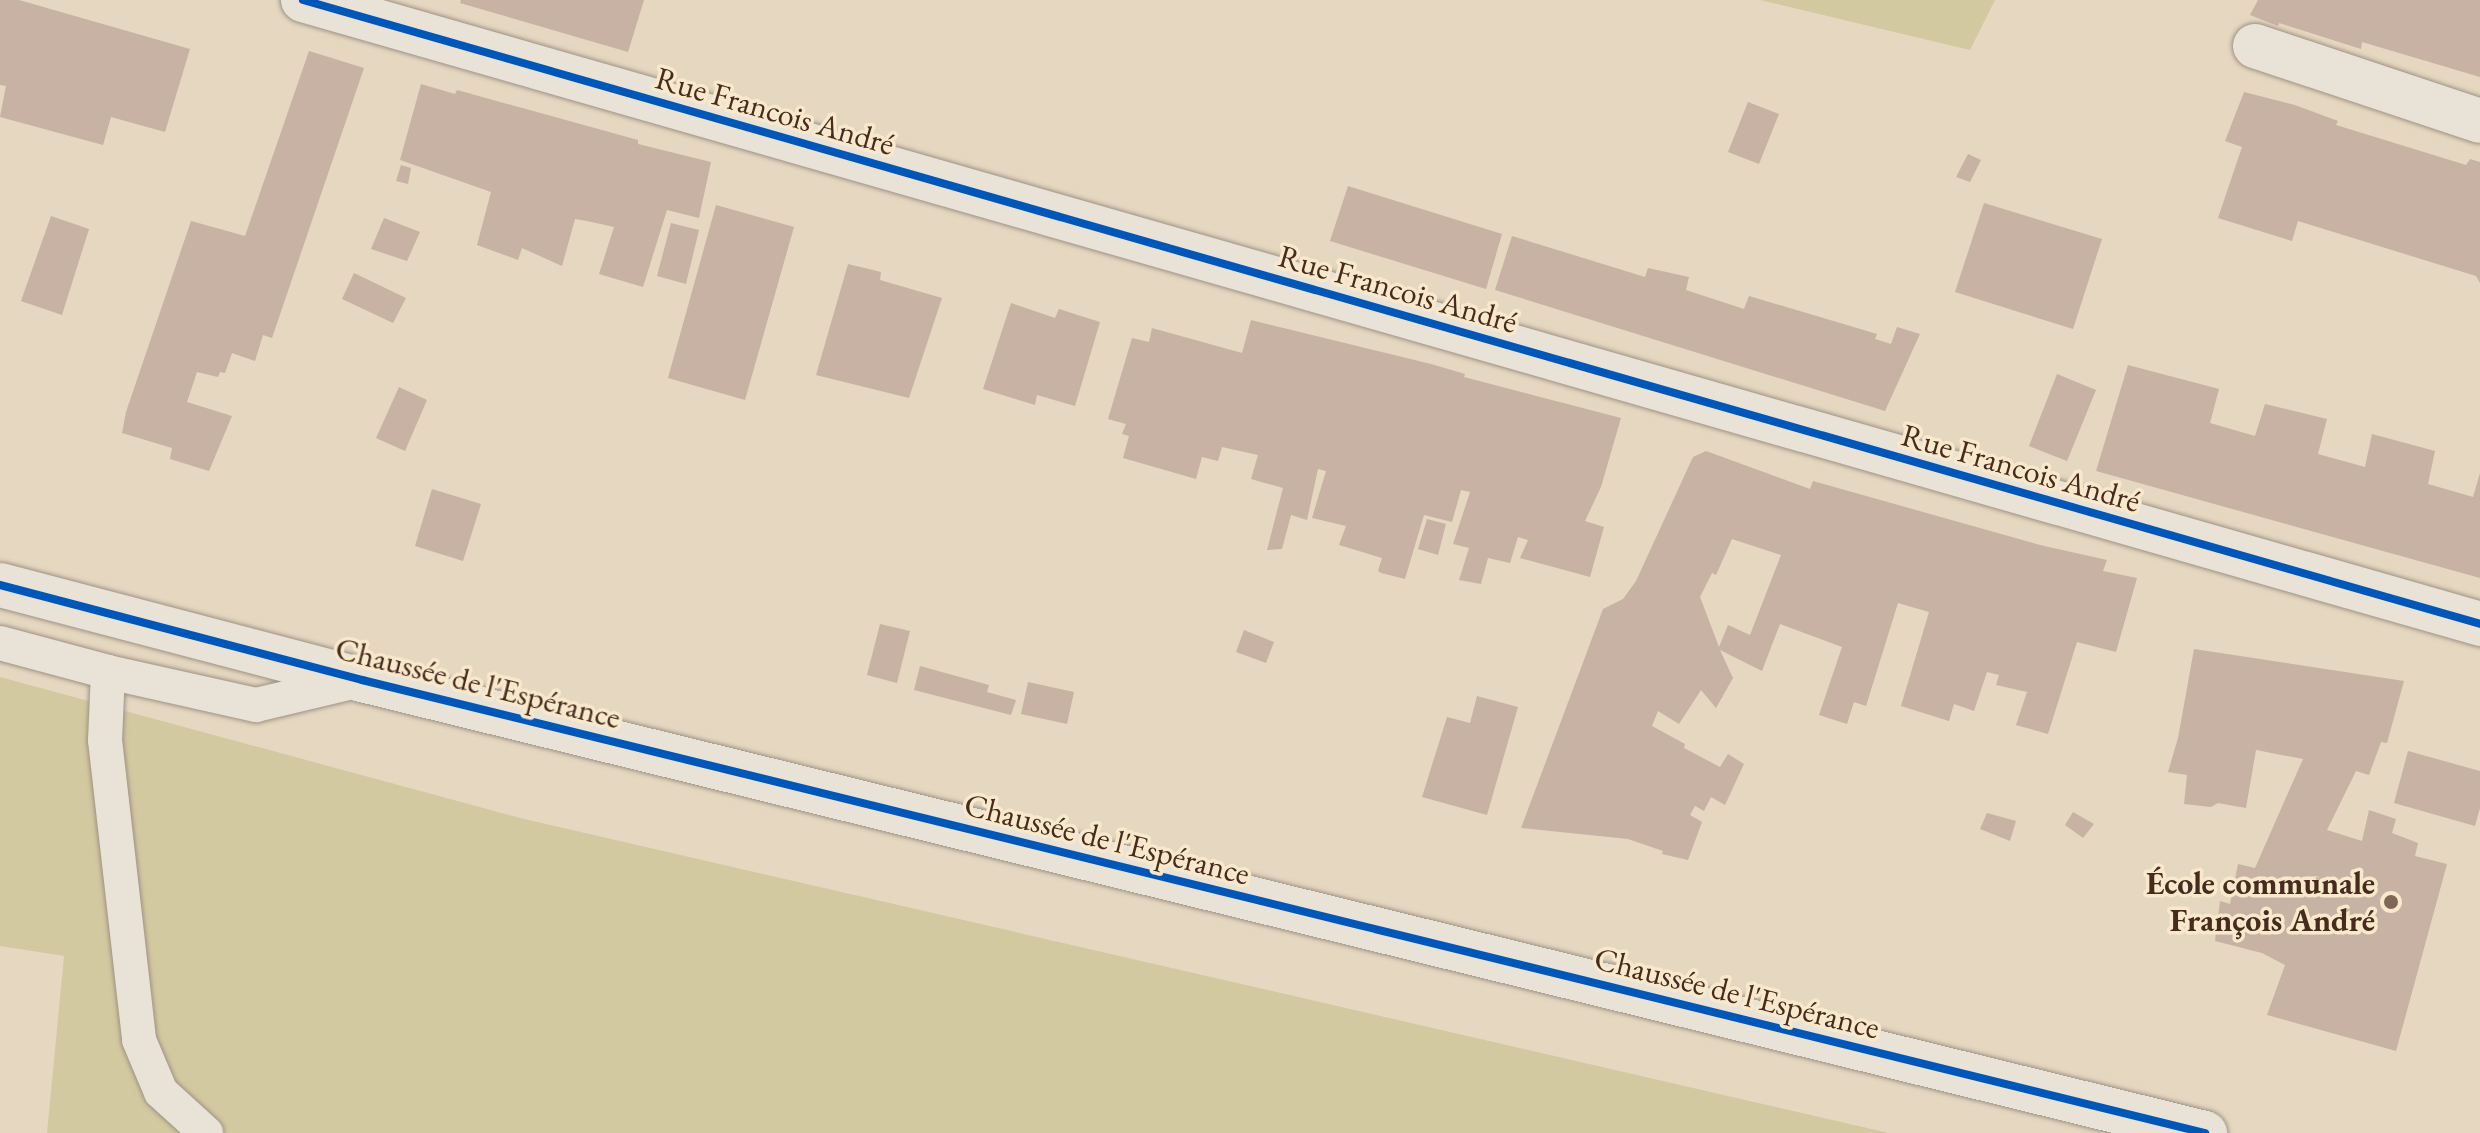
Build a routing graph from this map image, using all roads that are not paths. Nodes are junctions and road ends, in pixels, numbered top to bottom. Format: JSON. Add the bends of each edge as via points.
{"nodes":[{"id":1,"x":303,"y":0,"type":"edge"},
{"id":2,"x":2255,"y":46,"type":"dead end"},
{"id":3,"x":2480,"y":121,"type":"edge"},
{"id":4,"x":0,"y":585,"type":"edge"},
{"id":5,"x":2480,"y":624,"type":"edge"},
{"id":6,"x":0,"y":643,"type":"edge"},
{"id":7,"x":108,"y":672,"type":"junction"},
{"id":8,"x":362,"y":680,"type":"junction"},
{"id":9,"x":206,"y":1133,"type":"edge"},
{"id":10,"x":2205,"y":1133,"type":"edge"}],
"edges":[{"from":1,"to":5,"type":"street","name":"Rue Francois André"},
{"from":2,"to":3,"type":"street"},
{"from":4,"to":8,"type":"street","name":"Chaussée de l'Espérance"},
{"from":6,"to":7,"type":"lane"},
{"from":7,"to":8,"type":"lane","via":[[256,705]]},
{"from":7,"to":9,"type":"lane","via":[[105,740],[139,1040],[161,1092]]},
{"from":8,"to":10,"type":"street","name":"Chaussée de l'Espérance"}]}
